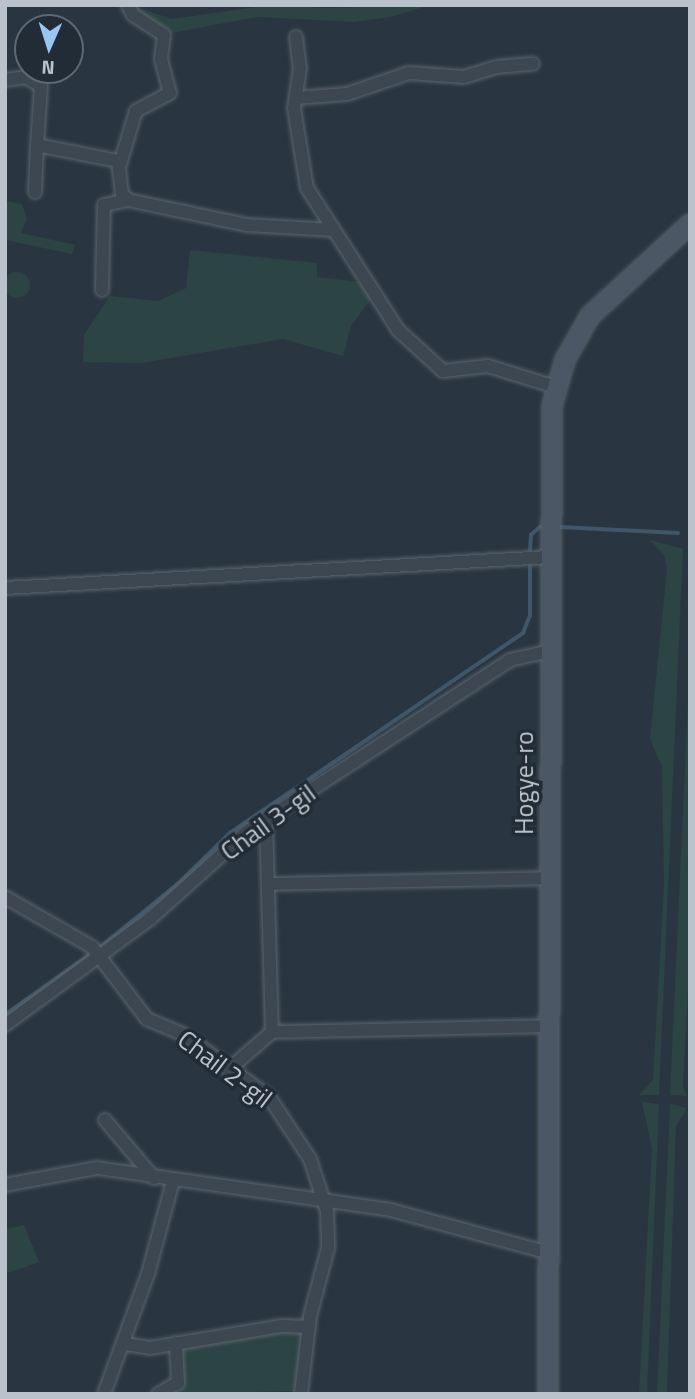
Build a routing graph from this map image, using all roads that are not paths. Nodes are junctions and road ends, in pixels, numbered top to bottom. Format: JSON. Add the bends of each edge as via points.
{"nodes":[{"id":1,"x":129,"y":8,"type":"edge"},
{"id":2,"x":296,"y":37,"type":"dead end"},
{"id":3,"x":533,"y":64,"type":"dead end"},
{"id":4,"x":5,"y":80,"type":"edge"},
{"id":5,"x":296,"y":98,"type":"junction"},
{"id":6,"x":37,"y":145,"type":"junction"},
{"id":7,"x":120,"y":164,"type":"junction"},
{"id":8,"x":35,"y":192,"type":"dead end"},
{"id":9,"x":128,"y":200,"type":"junction"},
{"id":10,"x":690,"y":223,"type":"edge"},
{"id":11,"x":334,"y":230,"type":"junction"},
{"id":12,"x":102,"y":290,"type":"dead end"},
{"id":13,"x":555,"y":387,"type":"junction"},
{"id":14,"x":549,"y":558,"type":"junction"},
{"id":15,"x":5,"y":588,"type":"edge"},
{"id":16,"x":550,"y":651,"type":"junction"},
{"id":17,"x":266,"y":819,"type":"junction"},
{"id":18,"x":550,"y":878,"type":"junction"},
{"id":19,"x":269,"y":884,"type":"junction"},
{"id":20,"x":5,"y":897,"type":"edge"},
{"id":21,"x":102,"y":958,"type":"junction"},
{"id":22,"x":5,"y":1025,"type":"edge"},
{"id":23,"x":548,"y":1026,"type":"junction"},
{"id":24,"x":272,"y":1032,"type":"junction"},
{"id":25,"x":228,"y":1070,"type":"junction"},
{"id":26,"x":105,"y":1120,"type":"dead end"},
{"id":27,"x":154,"y":1178,"type":"junction"},
{"id":28,"x":173,"y":1181,"type":"junction"},
{"id":29,"x":5,"y":1185,"type":"edge"},
{"id":30,"x":324,"y":1200,"type":"junction"},
{"id":31,"x":546,"y":1252,"type":"junction"},
{"id":32,"x":309,"y":1327,"type":"junction"},
{"id":33,"x":176,"y":1343,"type":"junction"},
{"id":34,"x":125,"y":1344,"type":"junction"},
{"id":35,"x":104,"y":1394,"type":"edge"},
{"id":36,"x":158,"y":1394,"type":"edge"},
{"id":37,"x":301,"y":1394,"type":"edge"},
{"id":38,"x":548,"y":1394,"type":"edge"}],
"edges":[{"from":1,"to":7,"type":"street","via":[[164,35],[161,59],[170,93],[136,111]]},
{"from":2,"to":5,"type":"street","via":[[300,68]]},
{"from":3,"to":5,"type":"street","via":[[486,69],[464,77],[409,73],[347,94]]},
{"from":4,"to":6,"type":"street","via":[[32,79],[41,86]]},
{"from":5,"to":11,"type":"street","via":[[307,188]]},
{"from":6,"to":7,"type":"street"},
{"from":6,"to":8,"type":"street"},
{"from":7,"to":9,"type":"street","via":[[122,194]]},
{"from":9,"to":11,"type":"street","via":[[247,225]]},
{"from":9,"to":12,"type":"street","via":[[103,208]]},
{"from":10,"to":13,"type":"street","name":"Hogye-ro","via":[[590,317]]},
{"from":11,"to":13,"type":"street","via":[[398,330],[436,369],[450,372],[488,366]]},
{"from":13,"to":14,"type":"street","name":"Hogye-ro"},
{"from":14,"to":15,"type":"street"},
{"from":14,"to":16,"type":"street","name":"Hogye-ro"},
{"from":16,"to":17,"type":"street","name":"Chail 3-gil","via":[[510,660]]},
{"from":16,"to":18,"type":"street","name":"Hogye-ro"},
{"from":17,"to":19,"type":"street"},
{"from":17,"to":21,"type":"street","name":"Chail 3-gil"},
{"from":18,"to":19,"type":"street"},
{"from":18,"to":23,"type":"street","name":"Hogye-ro"},
{"from":19,"to":24,"type":"street"},
{"from":20,"to":21,"type":"street","name":"Chail 2-gil","via":[[92,947]]},
{"from":21,"to":22,"type":"street","name":"Chail 3-gil"},
{"from":21,"to":25,"type":"street","name":"Chail 2-gil","via":[[147,1019],[183,1034]]},
{"from":23,"to":24,"type":"street"},
{"from":23,"to":31,"type":"street","name":"Hogye-ro"},
{"from":24,"to":25,"type":"street"},
{"from":25,"to":30,"type":"street","name":"Chail 2-gil","via":[[277,1107],[310,1159]]},
{"from":26,"to":27,"type":"street"},
{"from":27,"to":28,"type":"street"},
{"from":27,"to":29,"type":"street","via":[[76,1169]]},
{"from":28,"to":30,"type":"street"},
{"from":28,"to":34,"type":"street"},
{"from":30,"to":31,"type":"street","via":[[414,1215]]},
{"from":30,"to":32,"type":"street","name":"Chail 2-gil","via":[[327,1259]]},
{"from":31,"to":38,"type":"street","name":"Hogye-ro"},
{"from":32,"to":33,"type":"street","via":[[282,1326]]},
{"from":32,"to":37,"type":"street","name":"Chail 2-gil"},
{"from":33,"to":34,"type":"street","via":[[142,1348]]},
{"from":33,"to":36,"type":"street","via":[[178,1383]]},
{"from":34,"to":35,"type":"street"}]}
